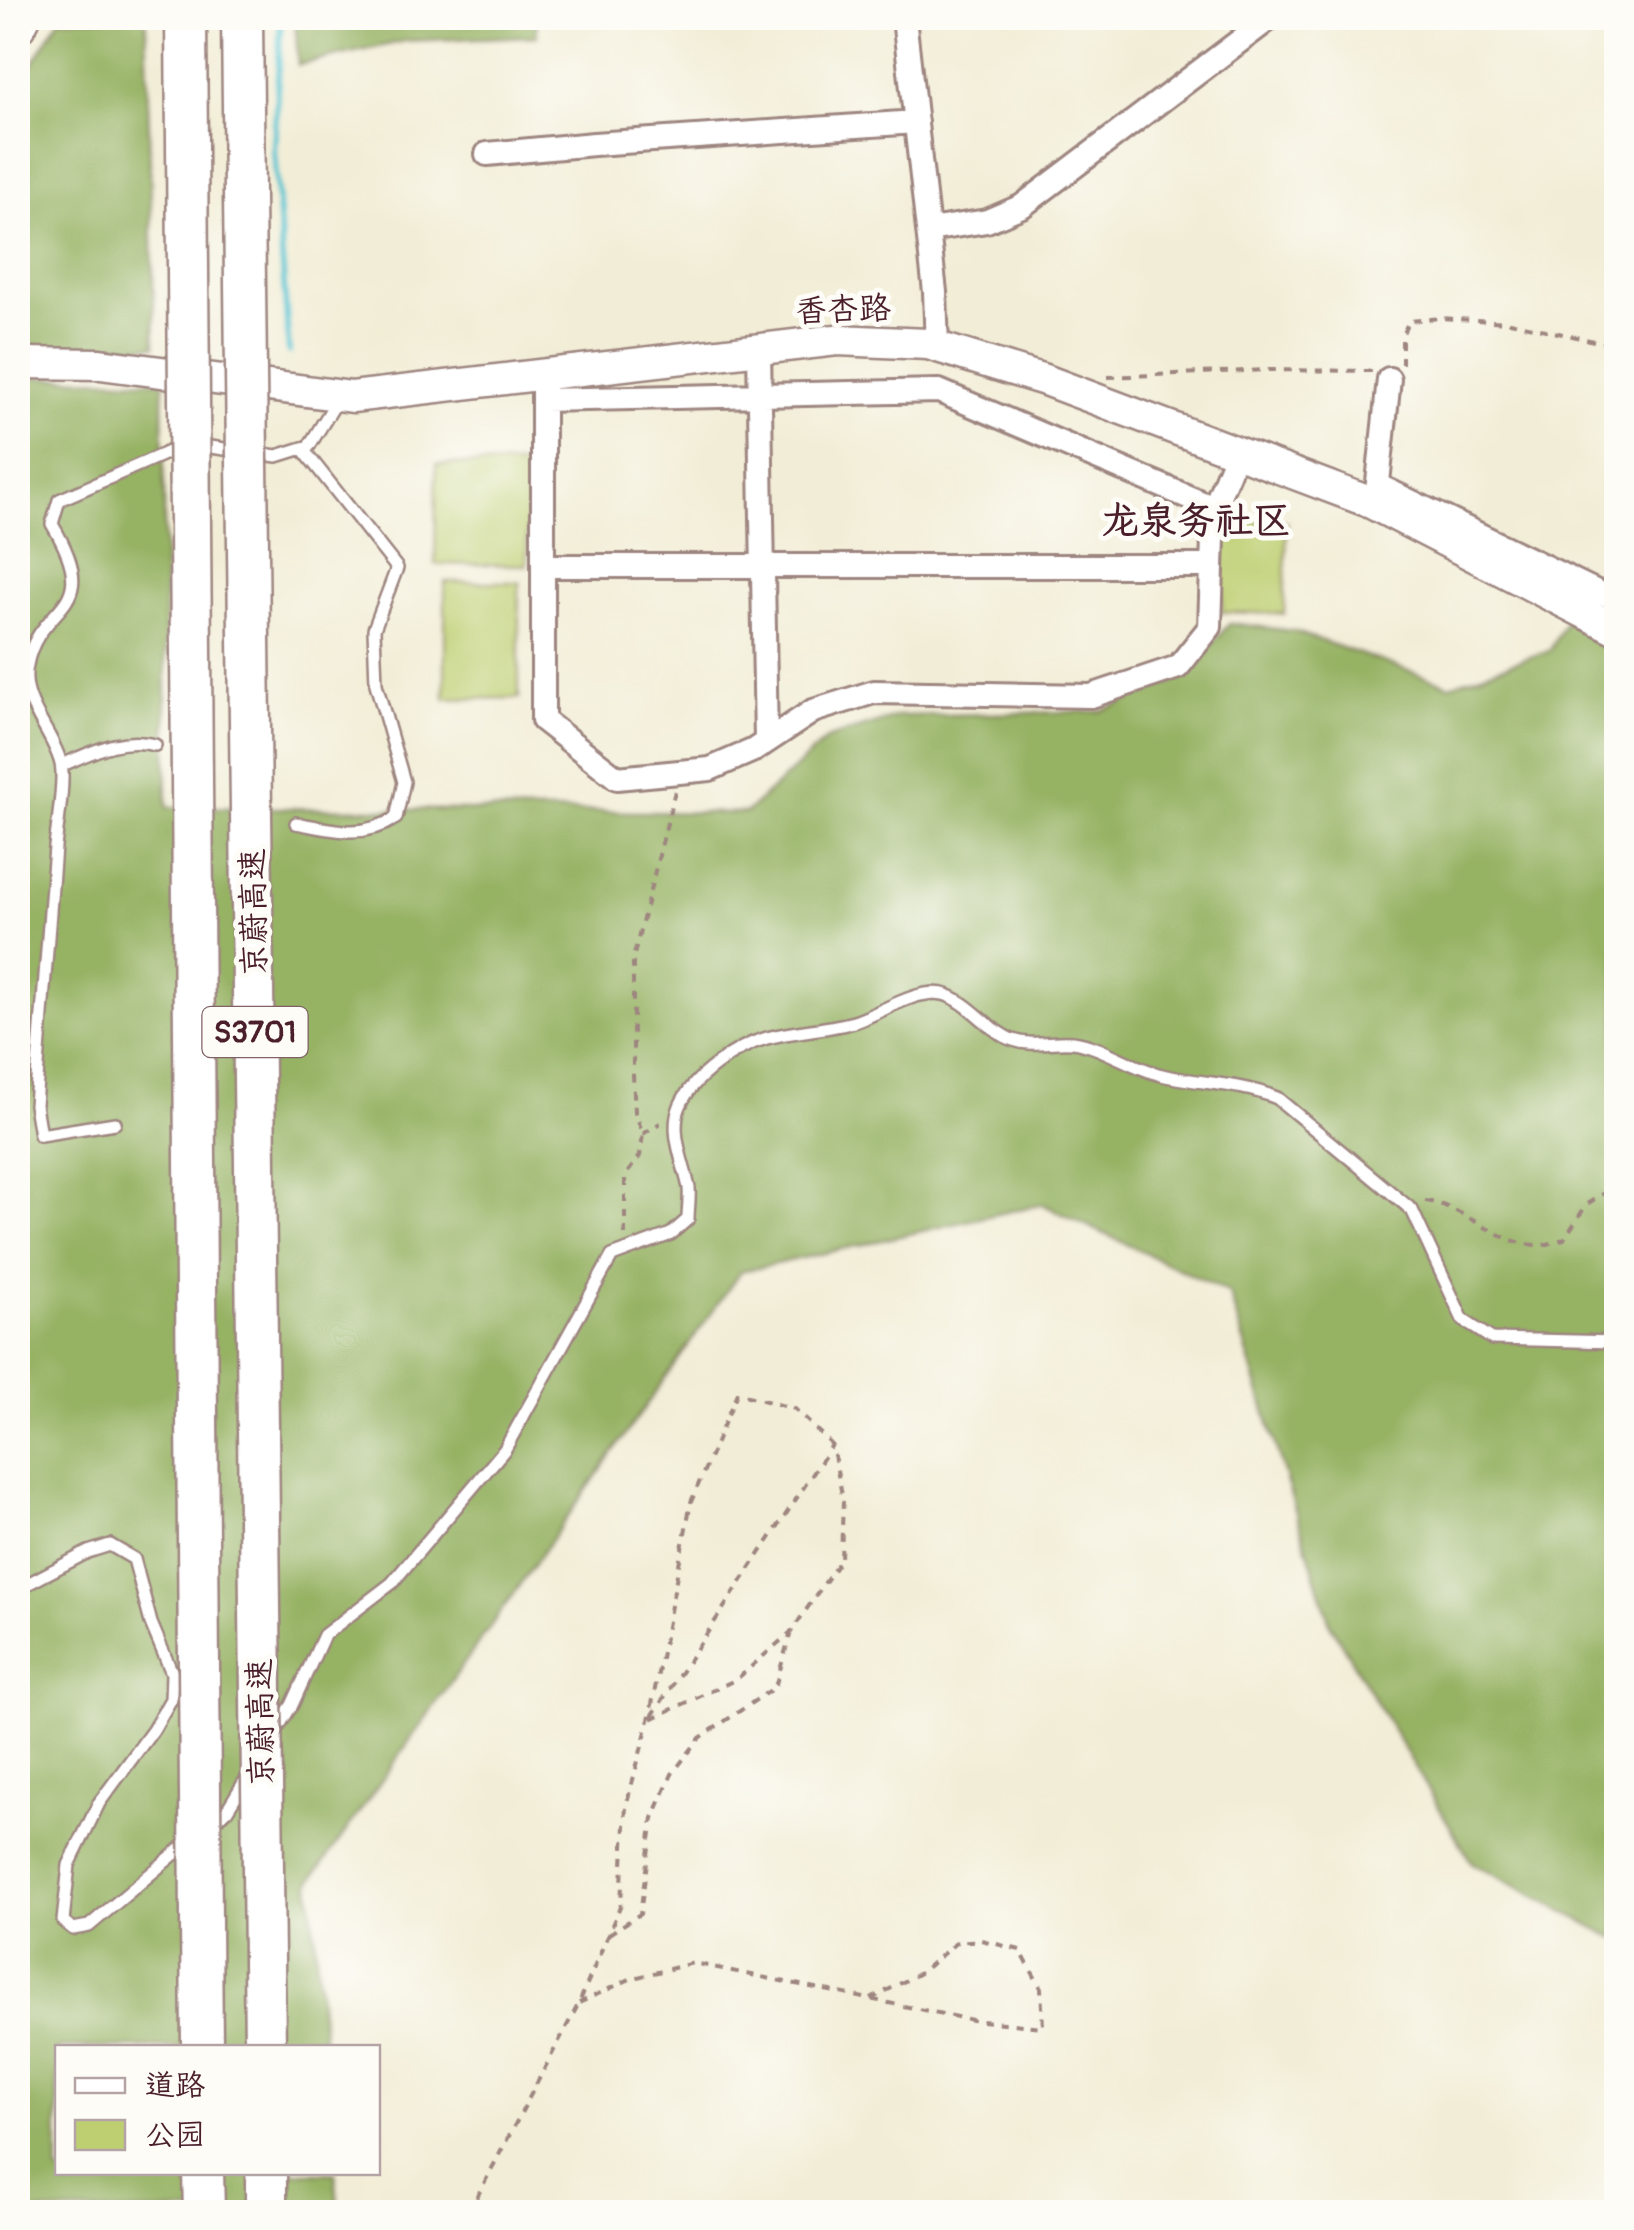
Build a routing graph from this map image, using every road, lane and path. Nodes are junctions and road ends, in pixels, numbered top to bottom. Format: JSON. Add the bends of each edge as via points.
{"nodes":[{"id":1,"x":22,"y":18,"type":"edge"},
{"id":2,"x":186,"y":18,"type":"edge"},
{"id":3,"x":242,"y":18,"type":"edge"},
{"id":4,"x":904,"y":18,"type":"edge"},
{"id":5,"x":1270,"y":18,"type":"edge"},
{"id":6,"x":18,"y":24,"type":"edge"},
{"id":7,"x":916,"y":122,"type":"junction"},
{"id":8,"x":487,"y":154,"type":"dead end"},
{"id":9,"x":928,"y":230,"type":"junction"},
{"id":10,"x":1616,"y":346,"type":"edge"},
{"id":11,"x":937,"y":347,"type":"junction"},
{"id":12,"x":759,"y":350,"type":"junction"},
{"id":13,"x":18,"y":363,"type":"edge"},
{"id":14,"x":1101,"y":377,"type":"dead end"},
{"id":15,"x":1389,"y":379,"type":"junction"},
{"id":16,"x":543,"y":388,"type":"junction"},
{"id":17,"x":341,"y":395,"type":"junction"},
{"id":18,"x":760,"y":397,"type":"junction"},
{"id":19,"x":302,"y":448,"type":"junction"},
{"id":20,"x":1237,"y":452,"type":"junction"},
{"id":21,"x":1377,"y":496,"type":"junction"},
{"id":22,"x":1214,"y":508,"type":"junction"},
{"id":23,"x":543,"y":566,"type":"junction"},
{"id":24,"x":762,"y":566,"type":"junction"},
{"id":25,"x":1212,"y":566,"type":"junction"},
{"id":26,"x":1616,"y":598,"type":"edge"},
{"id":27,"x":1616,"y":629,"type":"edge"},
{"id":28,"x":766,"y":742,"type":"junction"},
{"id":29,"x":155,"y":746,"type":"dead end"},
{"id":30,"x":62,"y":765,"type":"junction"},
{"id":31,"x":679,"y":772,"type":"junction"},
{"id":32,"x":296,"y":823,"type":"dead end"},
{"id":33,"x":115,"y":1123,"type":"dead end"},
{"id":34,"x":1616,"y":1186,"type":"edge"},
{"id":35,"x":1406,"y":1205,"type":"junction"},
{"id":36,"x":625,"y":1251,"type":"junction"},
{"id":37,"x":1616,"y":1342,"type":"edge"},
{"id":38,"x":832,"y":1445,"type":"junction"},
{"id":39,"x":18,"y":1588,"type":"edge"},
{"id":40,"x":792,"y":1632,"type":"junction"},
{"id":41,"x":650,"y":1720,"type":"junction"},
{"id":42,"x":609,"y":1934,"type":"junction"},
{"id":43,"x":869,"y":2000,"type":"junction"},
{"id":44,"x":580,"y":2003,"type":"junction"},
{"id":45,"x":202,"y":2045,"type":"edge"},
{"id":46,"x":265,"y":2045,"type":"edge"},
{"id":47,"x":203,"y":2175,"type":"edge"},
{"id":48,"x":266,"y":2175,"type":"edge"},
{"id":49,"x":204,"y":2212,"type":"edge"},
{"id":50,"x":266,"y":2212,"type":"edge"},
{"id":51,"x":469,"y":2212,"type":"edge"}],
"edges":[{"from":1,"to":6,"type":"main road"},
{"from":2,"to":45,"type":"highway","name":"京蔚高速","number":"S3701","bridge":true},
{"from":3,"to":46,"type":"highway","name":"京蔚高速","number":"S3701","bridge":true},
{"from":4,"to":7,"type":"street"},
{"from":5,"to":9,"type":"street","via":[[1022,206],[988,221]]},
{"from":7,"to":8,"type":"street"},
{"from":7,"to":9,"type":"street"},
{"from":9,"to":11,"type":"street"},
{"from":10,"to":15,"type":"path","via":[[1510,322],[1409,321],[1402,369]]},
{"from":11,"to":12,"type":"street","name":"香杏路","via":[[837,340]]},
{"from":11,"to":20,"type":"street","name":"香杏路"},
{"from":12,"to":16,"type":"street","name":"香杏路"},
{"from":12,"to":18,"type":"street"},
{"from":13,"to":17,"type":"street","name":"香杏路","via":[[100,364]]},
{"from":14,"to":15,"type":"path","via":[[1372,370]]},
{"from":15,"to":21,"type":"street"},
{"from":16,"to":17,"type":"street","name":"香杏路"},
{"from":16,"to":18,"type":"street"},
{"from":16,"to":23,"type":"street"},
{"from":17,"to":19,"type":"lane"},
{"from":18,"to":22,"type":"street","via":[[939,391]]},
{"from":18,"to":24,"type":"street"},
{"from":19,"to":30,"type":"lane","via":[[277,456],[210,447],[173,450],[59,500],[52,524],[72,570],[71,599],[38,638],[26,666],[30,700]]},
{"from":19,"to":32,"type":"lane","via":[[397,568],[374,629],[376,684],[404,782],[396,818],[379,829],[347,834]]},
{"from":20,"to":21,"type":"street","name":"香杏路"},
{"from":20,"to":22,"type":"street"},
{"from":21,"to":26,"type":"street"},
{"from":21,"to":27,"type":"street","name":"香杏路"},
{"from":22,"to":25,"type":"street"},
{"from":23,"to":24,"type":"street"},
{"from":23,"to":31,"type":"street","via":[[543,720],[617,778]]},
{"from":24,"to":25,"type":"street"},
{"from":24,"to":28,"type":"street"},
{"from":25,"to":28,"type":"street","via":[[1210,627],[1165,672],[1092,696],[874,692],[812,711]]},
{"from":28,"to":31,"type":"street","via":[[710,769]]},
{"from":29,"to":30,"type":"lane","via":[[136,740],[106,746]]},
{"from":30,"to":33,"type":"lane","via":[[35,1105],[40,1134]]},
{"from":31,"to":36,"type":"path","via":[[633,959],[632,1076],[642,1134],[640,1156],[625,1176]]},
{"from":34,"to":35,"type":"path","via":[[1588,1204],[1564,1239],[1539,1245],[1496,1234],[1438,1203]]},
{"from":35,"to":36,"type":"lane","via":[[1277,1098],[1251,1087],[1128,1066],[1074,1042],[1010,1040],[946,994],[922,994],[857,1020],[762,1039],[707,1070],[677,1113],[688,1219],[670,1234]]},
{"from":35,"to":37,"type":"lane","via":[[1463,1320],[1492,1339]]},
{"from":36,"to":39,"type":"lane","via":[[612,1256],[504,1450],[392,1583],[324,1634],[292,1705],[227,1810],[89,1926],[73,1929],[62,1921],[70,1865],[100,1802],[171,1700],[172,1673],[134,1559],[110,1544]]},
{"from":38,"to":40,"type":"path","via":[[843,1500],[841,1559]]},
{"from":38,"to":41,"type":"path"},
{"from":38,"to":41,"type":"path","via":[[795,1409],[737,1392],[691,1502]]},
{"from":40,"to":41,"type":"path","via":[[737,1678]]},
{"from":40,"to":42,"type":"path","via":[[775,1687],[700,1738],[672,1774],[653,1818],[640,1914]]},
{"from":41,"to":42,"type":"path","via":[[626,1806],[621,1904]]},
{"from":42,"to":44,"type":"path"},
{"from":43,"to":43,"type":"path","via":[[972,2020],[1042,2026],[1041,1988],[1020,1950],[981,1940],[956,1942],[920,1974]]},
{"from":43,"to":44,"type":"path","via":[[693,1963],[630,1979]]},
{"from":44,"to":51,"type":"path"},
{"from":47,"to":49,"type":"highway"},
{"from":48,"to":50,"type":"highway"}]}
